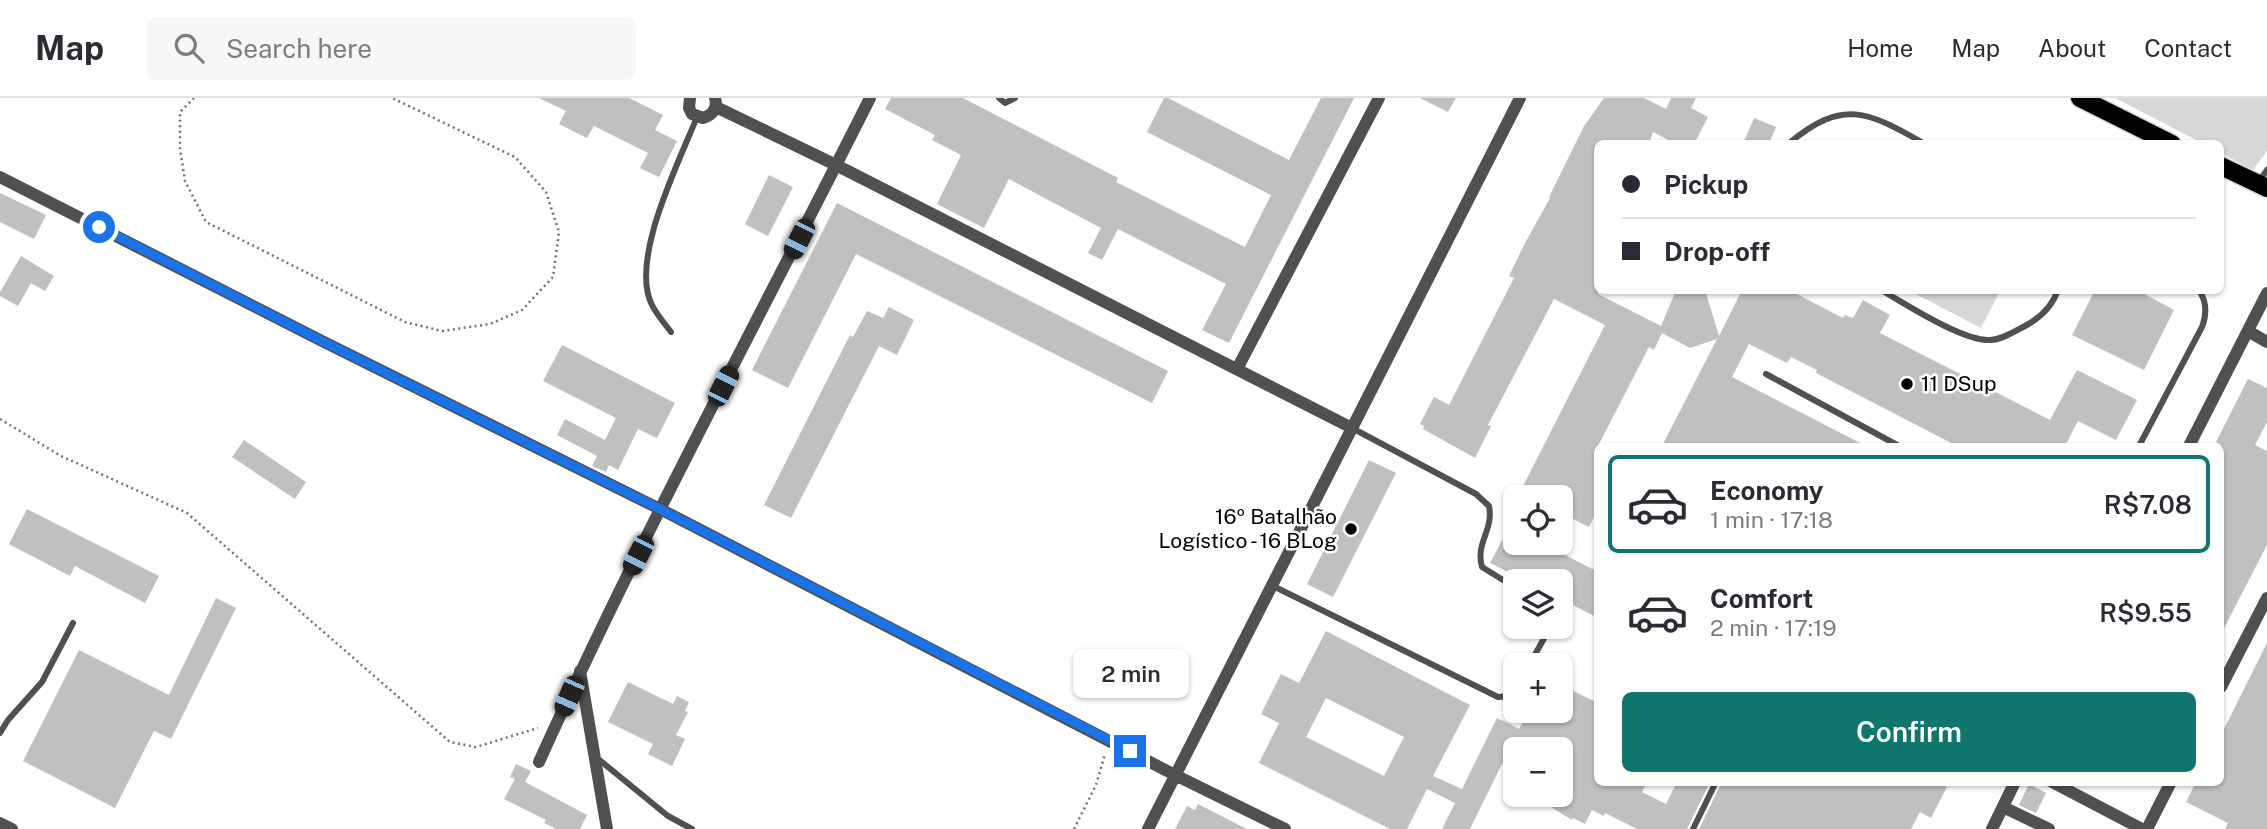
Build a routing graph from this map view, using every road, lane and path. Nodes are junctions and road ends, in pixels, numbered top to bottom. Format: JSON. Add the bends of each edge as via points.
{"nodes":[{"id":1,"x":194,"y":98,"type":"edge"},
{"id":2,"x":392,"y":98,"type":"edge"},
{"id":3,"x":690,"y":98,"type":"edge"},
{"id":4,"x":870,"y":98,"type":"edge"},
{"id":5,"x":999,"y":98,"type":"edge"},
{"id":6,"x":1015,"y":98,"type":"edge"},
{"id":7,"x":1378,"y":98,"type":"edge"},
{"id":8,"x":1520,"y":98,"type":"edge"},
{"id":9,"x":2080,"y":98,"type":"edge"},
{"id":10,"x":716,"y":102,"type":"edge"},
{"id":11,"x":697,"y":117,"type":"junction"},
{"id":12,"x":1792,"y":140,"type":"edge"},
{"id":13,"x":1918,"y":140,"type":"edge"},
{"id":14,"x":2164,"y":140,"type":"edge"},
{"id":15,"x":836,"y":165,"type":"junction"},
{"id":16,"x":2224,"y":167,"type":"edge"},
{"id":17,"x":0,"y":177,"type":"edge"},
{"id":18,"x":2264,"y":181,"type":"edge"},
{"id":19,"x":2267,"y":293,"type":"edge"},
{"id":20,"x":1888,"y":294,"type":"edge"},
{"id":21,"x":2056,"y":294,"type":"edge"},
{"id":22,"x":2202,"y":294,"type":"edge"},
{"id":23,"x":2248,"y":331,"type":"junction"},
{"id":24,"x":671,"y":332,"type":"dead end"},
{"id":25,"x":2267,"y":342,"type":"edge"},
{"id":26,"x":1237,"y":369,"type":"junction"},
{"id":27,"x":1766,"y":374,"type":"dead end"},
{"id":28,"x":0,"y":419,"type":"edge"},
{"id":29,"x":1352,"y":428,"type":"junction"},
{"id":30,"x":1893,"y":443,"type":"edge"},
{"id":31,"x":2141,"y":443,"type":"edge"},
{"id":32,"x":2191,"y":443,"type":"edge"},
{"id":33,"x":660,"y":509,"type":"junction"},
{"id":34,"x":1503,"y":580,"type":"edge"},
{"id":35,"x":1272,"y":586,"type":"junction"},
{"id":36,"x":2267,"y":598,"type":"edge"},
{"id":37,"x":73,"y":623,"type":"dead end"},
{"id":38,"x":580,"y":671,"type":"junction"},
{"id":39,"x":2224,"y":681,"type":"edge"},
{"id":40,"x":1503,"y":697,"type":"edge"},
{"id":41,"x":557,"y":722,"type":"junction"},
{"id":42,"x":0,"y":733,"type":"edge"},
{"id":43,"x":1109,"y":740,"type":"junction"},
{"id":44,"x":595,"y":757,"type":"junction"},
{"id":45,"x":539,"y":762,"type":"dead end"},
{"id":46,"x":1175,"y":775,"type":"junction"},
{"id":47,"x":1714,"y":786,"type":"edge"},
{"id":48,"x":2013,"y":786,"type":"edge"},
{"id":49,"x":2060,"y":786,"type":"edge"},
{"id":50,"x":2169,"y":786,"type":"edge"},
{"id":51,"x":2003,"y":807,"type":"junction"},
{"id":52,"x":0,"y":822,"type":"edge"},
{"id":53,"x":12,"y":829,"type":"edge"},
{"id":54,"x":607,"y":829,"type":"edge"},
{"id":55,"x":692,"y":829,"type":"edge"},
{"id":56,"x":1074,"y":829,"type":"edge"},
{"id":57,"x":1148,"y":829,"type":"edge"},
{"id":58,"x":1285,"y":829,"type":"edge"},
{"id":59,"x":1693,"y":829,"type":"edge"},
{"id":60,"x":1992,"y":829,"type":"edge"},
{"id":61,"x":2049,"y":829,"type":"edge"},
{"id":62,"x":2145,"y":829,"type":"edge"}],
"edges":[{"from":1,"to":2,"type":"path","via":[[180,112],[180,148],[185,181],[206,222],[405,322],[442,331],[490,324],[522,310],[553,277],[559,232],[546,192],[516,157]]},
{"from":3,"to":11,"type":"street","via":[[689,108]]},
{"from":4,"to":15,"type":"street"},
{"from":5,"to":6,"type":"lane","via":[[1005,103]]},
{"from":7,"to":26,"type":"street"},
{"from":8,"to":29,"type":"street"},
{"from":9,"to":14,"type":"main road"},
{"from":10,"to":11,"type":"street","via":[[709,116]]},
{"from":10,"to":15,"type":"street"},
{"from":11,"to":24,"type":"lane","via":[[653,230],[646,263],[651,304]]},
{"from":12,"to":13,"type":"lane","via":[[1807,126],[1846,111],[1869,113]]},
{"from":15,"to":26,"type":"street"},
{"from":15,"to":33,"type":"street"},
{"from":16,"to":18,"type":"main road"},
{"from":17,"to":33,"type":"street"},
{"from":19,"to":23,"type":"street"},
{"from":20,"to":21,"type":"lane","via":[[1950,328],[1990,340],[2034,321]]},
{"from":22,"to":31,"type":"lane","via":[[2206,309],[2202,327]]},
{"from":23,"to":25,"type":"street"},
{"from":23,"to":32,"type":"street"},
{"from":26,"to":29,"type":"street"},
{"from":27,"to":30,"type":"lane"},
{"from":28,"to":41,"type":"path","via":[[61,457],[187,513],[450,742],[476,747]]},
{"from":29,"to":34,"type":"lane","via":[[1476,494],[1489,506],[1490,523],[1479,552],[1482,567]]},
{"from":29,"to":35,"type":"street"},
{"from":33,"to":38,"type":"street"},
{"from":33,"to":43,"type":"street"},
{"from":35,"to":40,"type":"lane"},
{"from":35,"to":46,"type":"street"},
{"from":36,"to":39,"type":"street"},
{"from":37,"to":42,"type":"lane","via":[[42,682]]},
{"from":38,"to":41,"type":"street"},
{"from":38,"to":44,"type":"street"},
{"from":41,"to":45,"type":"street"},
{"from":43,"to":46,"type":"street"},
{"from":43,"to":56,"type":"path","via":[[1096,785]]},
{"from":44,"to":54,"type":"street"},
{"from":44,"to":55,"type":"lane","via":[[668,816]]},
{"from":46,"to":57,"type":"street"},
{"from":46,"to":58,"type":"street"},
{"from":47,"to":59,"type":"lane"},
{"from":48,"to":51,"type":"street"},
{"from":49,"to":62,"type":"street"},
{"from":50,"to":62,"type":"street"},
{"from":51,"to":60,"type":"street"},
{"from":51,"to":61,"type":"street"},
{"from":52,"to":53,"type":"street"}]}
